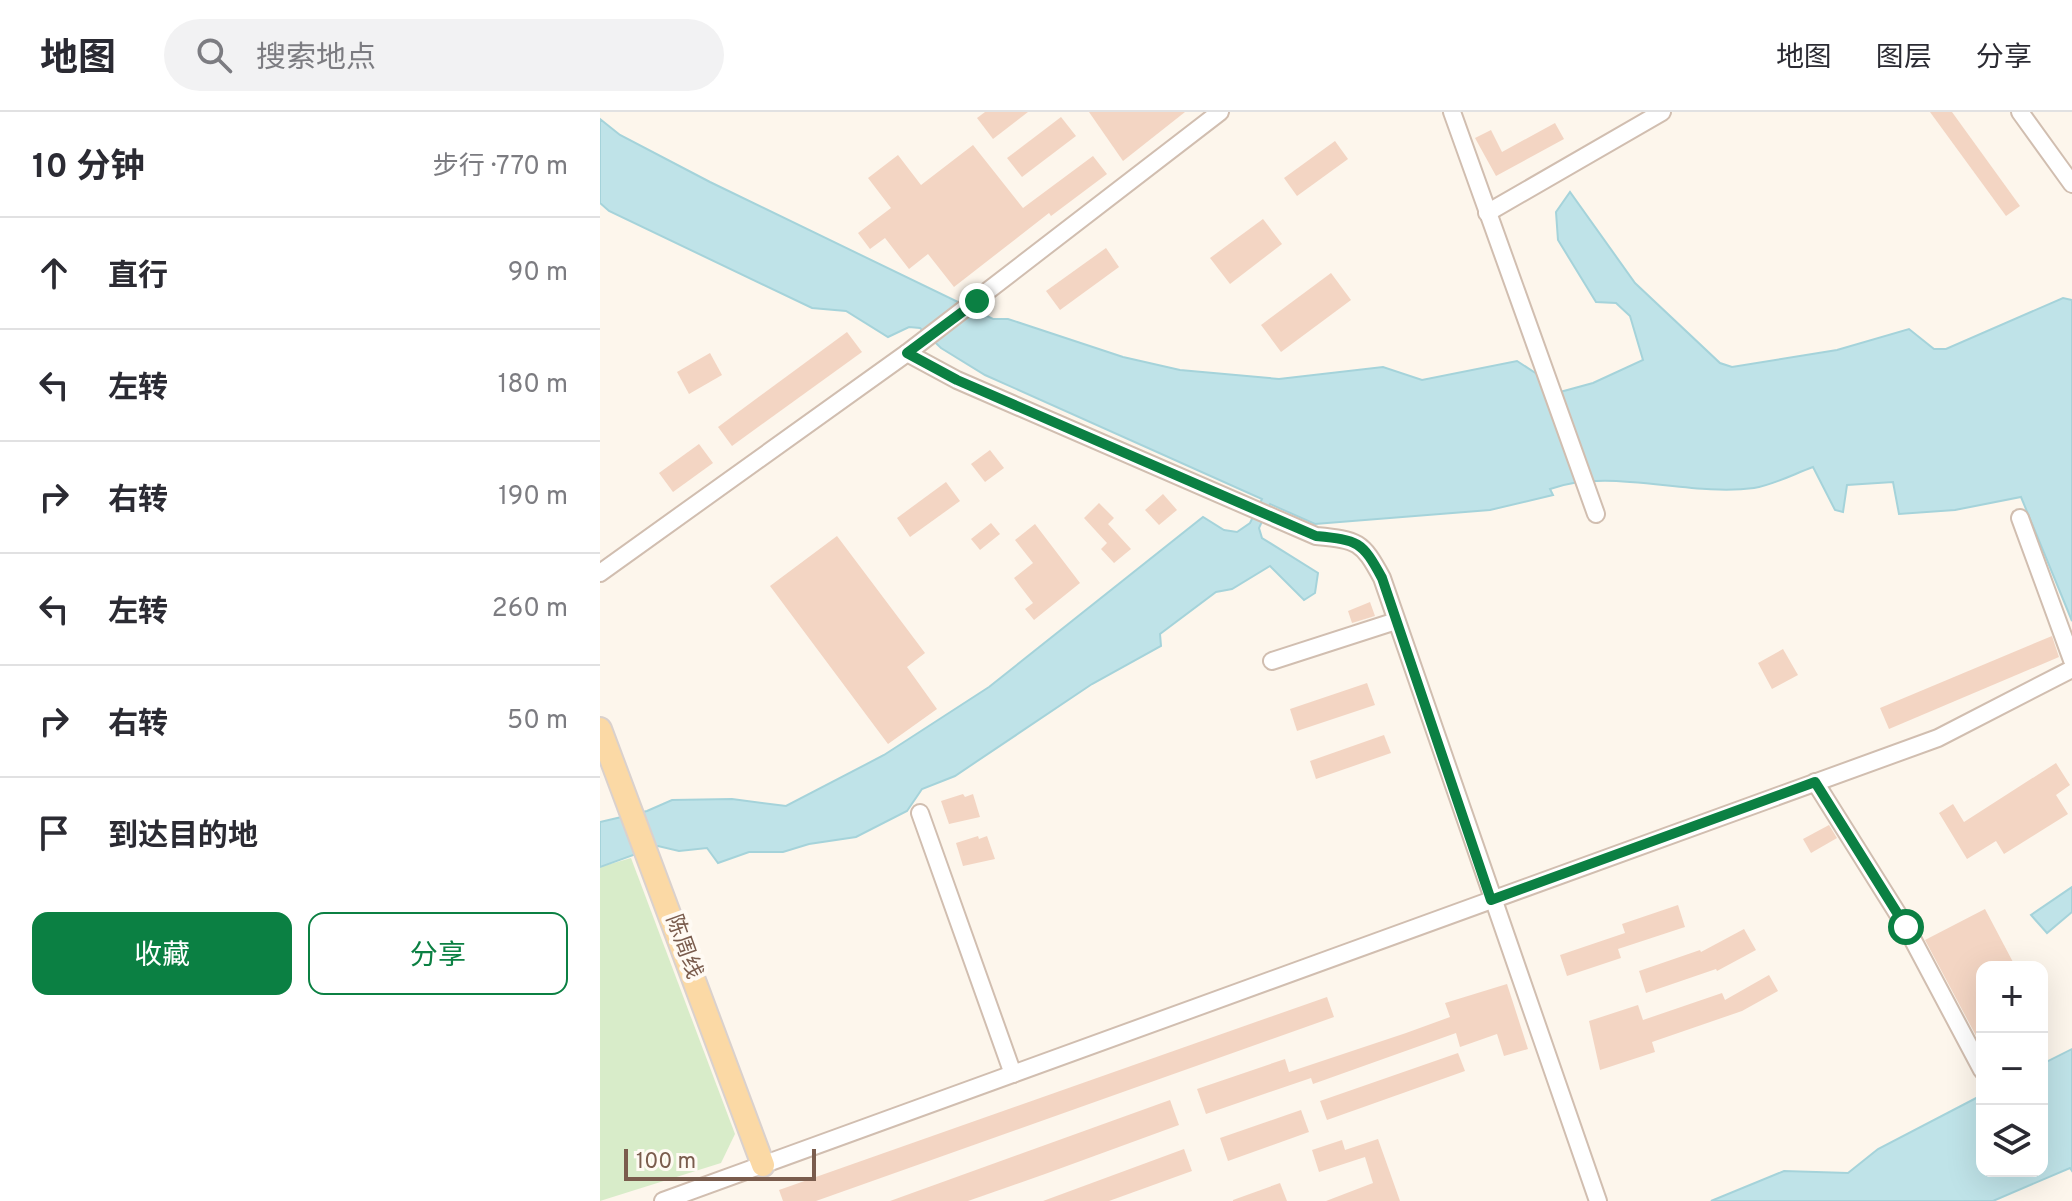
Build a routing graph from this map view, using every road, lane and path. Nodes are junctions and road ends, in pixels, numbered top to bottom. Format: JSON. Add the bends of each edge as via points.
{"nodes":[{"id":1,"x":1220,"y":112,"type":"edge"},
{"id":2,"x":1452,"y":112,"type":"edge"},
{"id":3,"x":1662,"y":112,"type":"edge"},
{"id":4,"x":2020,"y":112,"type":"edge"},
{"id":5,"x":2072,"y":184,"type":"edge"},
{"id":6,"x":1487,"y":213,"type":"junction"},
{"id":7,"x":907,"y":353,"type":"junction"},
{"id":8,"x":1596,"y":514,"type":"dead end"},
{"id":9,"x":2020,"y":518,"type":"dead end"},
{"id":10,"x":600,"y":573,"type":"edge"},
{"id":11,"x":1396,"y":621,"type":"junction"},
{"id":12,"x":2072,"y":660,"type":"edge"},
{"id":13,"x":1272,"y":661,"type":"dead end"},
{"id":14,"x":2072,"y":669,"type":"edge"},
{"id":15,"x":600,"y":729,"type":"edge"},
{"id":16,"x":1815,"y":782,"type":"junction"},
{"id":17,"x":920,"y":813,"type":"dead end"},
{"id":18,"x":1491,"y":900,"type":"junction"},
{"id":19,"x":1976,"y":1059,"type":"edge"},
{"id":20,"x":1013,"y":1074,"type":"junction"},
{"id":21,"x":763,"y":1165,"type":"junction"},
{"id":22,"x":663,"y":1201,"type":"edge"},
{"id":23,"x":1598,"y":1201,"type":"edge"}],
"edges":[{"from":1,"to":7,"type":"street"},
{"from":2,"to":6,"type":"street"},
{"from":3,"to":6,"type":"street"},
{"from":4,"to":5,"type":"street"},
{"from":6,"to":8,"type":"street"},
{"from":7,"to":10,"type":"street"},
{"from":7,"to":11,"type":"street","via":[[957,380],[1316,536],[1354,539],[1382,578]]},
{"from":9,"to":12,"type":"street"},
{"from":11,"to":13,"type":"street"},
{"from":11,"to":18,"type":"street"},
{"from":14,"to":16,"type":"street","via":[[1938,738]]},
{"from":15,"to":21,"type":"main road","name":"陈周线"},
{"from":16,"to":18,"type":"street"},
{"from":16,"to":19,"type":"street","via":[[1906,927]]},
{"from":17,"to":20,"type":"street"},
{"from":18,"to":20,"type":"street"},
{"from":18,"to":23,"type":"street"},
{"from":20,"to":21,"type":"street"},
{"from":21,"to":22,"type":"street"}]}
